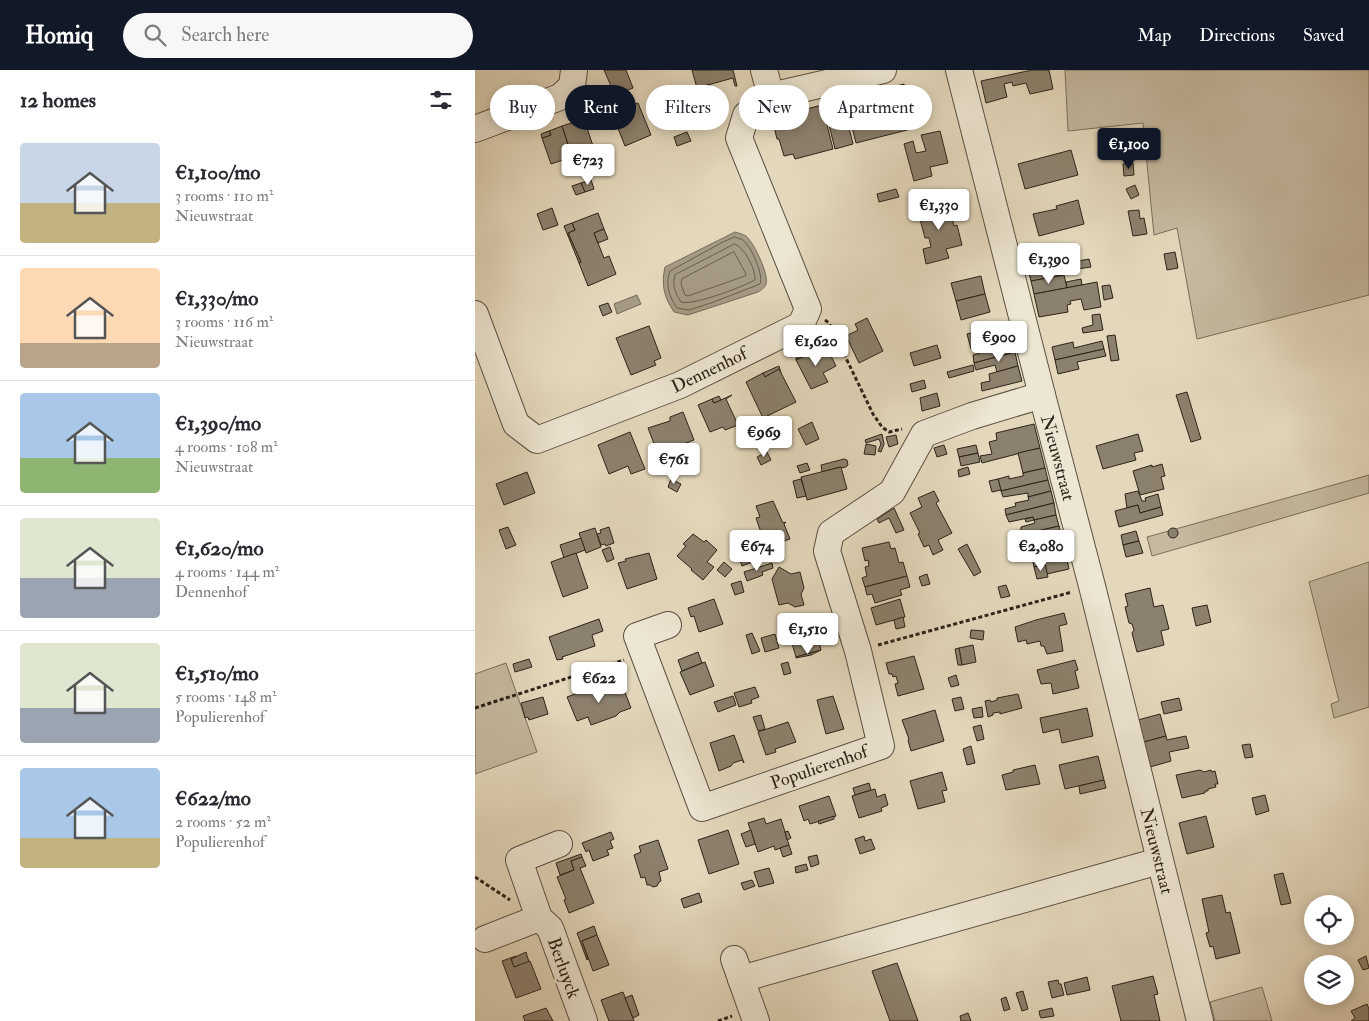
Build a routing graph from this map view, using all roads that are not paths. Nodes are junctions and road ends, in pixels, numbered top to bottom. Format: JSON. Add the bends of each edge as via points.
{"nodes":[{"id":1,"x":574,"y":70,"type":"edge"},
{"id":2,"x":764,"y":70,"type":"edge"},
{"id":3,"x":883,"y":70,"type":"edge"},
{"id":4,"x":959,"y":70,"type":"edge"},
{"id":5,"x":768,"y":85,"type":"edge"},
{"id":6,"x":809,"y":87,"type":"edge"},
{"id":7,"x":475,"y":129,"type":"edge"},
{"id":8,"x":741,"y":130,"type":"edge"},
{"id":9,"x":475,"y":314,"type":"edge"},
{"id":10,"x":1041,"y":395,"type":"junction"},
{"id":11,"x":668,"y":625,"type":"dead end"},
{"id":12,"x":559,"y":844,"type":"dead end"},
{"id":13,"x":1159,"y":860,"type":"junction"},
{"id":14,"x":539,"y":918,"type":"junction"},
{"id":15,"x":485,"y":939,"type":"dead end"},
{"id":16,"x":584,"y":1021,"type":"edge"},
{"id":17,"x":756,"y":1021,"type":"edge"},
{"id":18,"x":1200,"y":1021,"type":"edge"}],
"edges":[{"from":1,"to":7,"type":"street","via":[[572,86],[560,97]]},
{"from":2,"to":5,"type":"street"},
{"from":3,"to":6,"type":"street"},
{"from":4,"to":10,"type":"street","name":"Nieuwstraat"},
{"from":8,"to":9,"type":"street","name":"Dennenhof","via":[[739,138],[808,309],[801,325],[680,385],[537,440],[516,424]]},
{"from":10,"to":11,"type":"street","name":"Populierenhof","via":[[923,434],[892,492],[831,533],[827,551],[858,651],[881,746],[702,808],[637,636]]},
{"from":10,"to":13,"type":"street","name":"Nieuwstraat"},
{"from":12,"to":14,"type":"street","name":"Berluyck","via":[[519,860]]},
{"from":13,"to":17,"type":"street","via":[[737,969]]},
{"from":13,"to":18,"type":"street","name":"Nieuwstraat"},
{"from":14,"to":15,"type":"street","name":"Berluyck"},
{"from":14,"to":16,"type":"street","name":"Berluyck","via":[[550,928]]}]}
